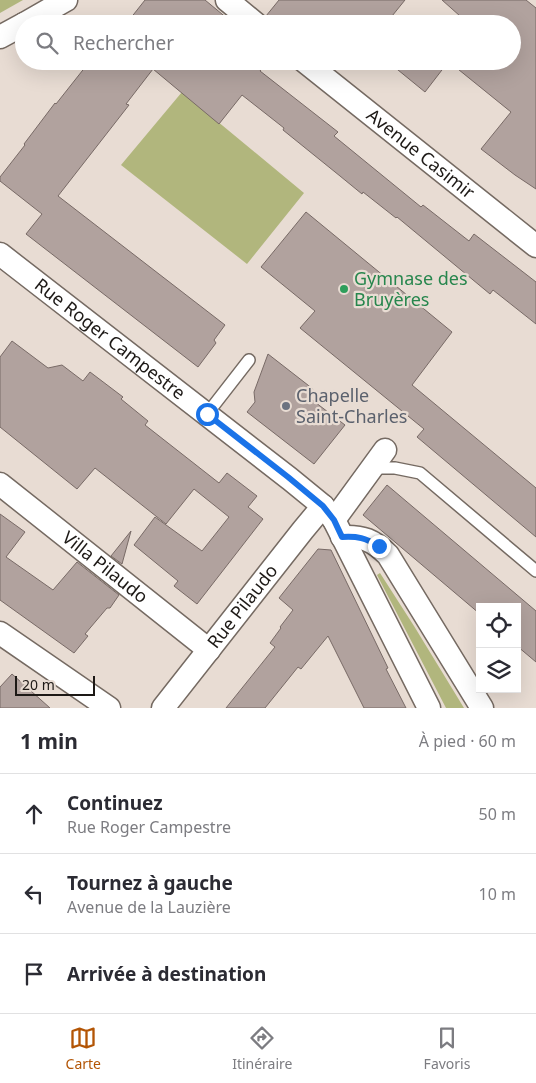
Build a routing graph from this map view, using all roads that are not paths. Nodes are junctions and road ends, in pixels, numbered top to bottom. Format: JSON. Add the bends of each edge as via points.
{"nodes":[{"id":1,"x":66,"y":0,"type":"edge"},
{"id":2,"x":226,"y":0,"type":"edge"},
{"id":3,"x":40,"y":15,"type":"edge"},
{"id":4,"x":245,"y":15,"type":"edge"},
{"id":5,"x":15,"y":29,"type":"edge"},
{"id":6,"x":0,"y":37,"type":"edge"},
{"id":7,"x":315,"y":70,"type":"edge"},
{"id":8,"x":536,"y":246,"type":"edge"},
{"id":9,"x":0,"y":254,"type":"edge"},
{"id":10,"x":249,"y":360,"type":"dead end"},
{"id":11,"x":207,"y":414,"type":"junction"},
{"id":12,"x":385,"y":450,"type":"dead end"},
{"id":13,"x":372,"y":468,"type":"junction"},
{"id":14,"x":0,"y":484,"type":"edge"},
{"id":15,"x":333,"y":521,"type":"junction"},
{"id":16,"x":536,"y":571,"type":"edge"},
{"id":17,"x":3,"y":641,"type":"edge"},
{"id":18,"x":209,"y":650,"type":"junction"},
{"id":19,"x":109,"y":708,"type":"edge"},
{"id":20,"x":163,"y":708,"type":"edge"},
{"id":21,"x":429,"y":708,"type":"edge"},
{"id":22,"x":482,"y":708,"type":"edge"}],
"edges":[{"from":1,"to":3,"type":"street"},
{"from":2,"to":4,"type":"street"},
{"from":5,"to":6,"type":"street"},
{"from":7,"to":8,"type":"street","name":"Avenue Casimir"},
{"from":9,"to":11,"type":"street","name":"Rue Roger Campestre"},
{"from":10,"to":11,"type":"lane"},
{"from":11,"to":15,"type":"street","name":"Rue Roger Campestre","via":[[288,477]]},
{"from":12,"to":13,"type":"street","name":"Rue Pilaudo"},
{"from":13,"to":15,"type":"street","name":"Rue Pilaudo"},
{"from":13,"to":16,"type":"lane","via":[[395,468],[420,474]]},
{"from":14,"to":18,"type":"street","name":"Villa Pilaudo"},
{"from":15,"to":18,"type":"street","name":"Rue Pilaudo","via":[[303,530]]},
{"from":15,"to":21,"type":"street","name":"Rue Roger Campestre"},
{"from":15,"to":22,"type":"street","via":[[388,554]]},
{"from":17,"to":19,"type":"street"},
{"from":18,"to":20,"type":"street","name":"Rue Pilaudo"}]}
